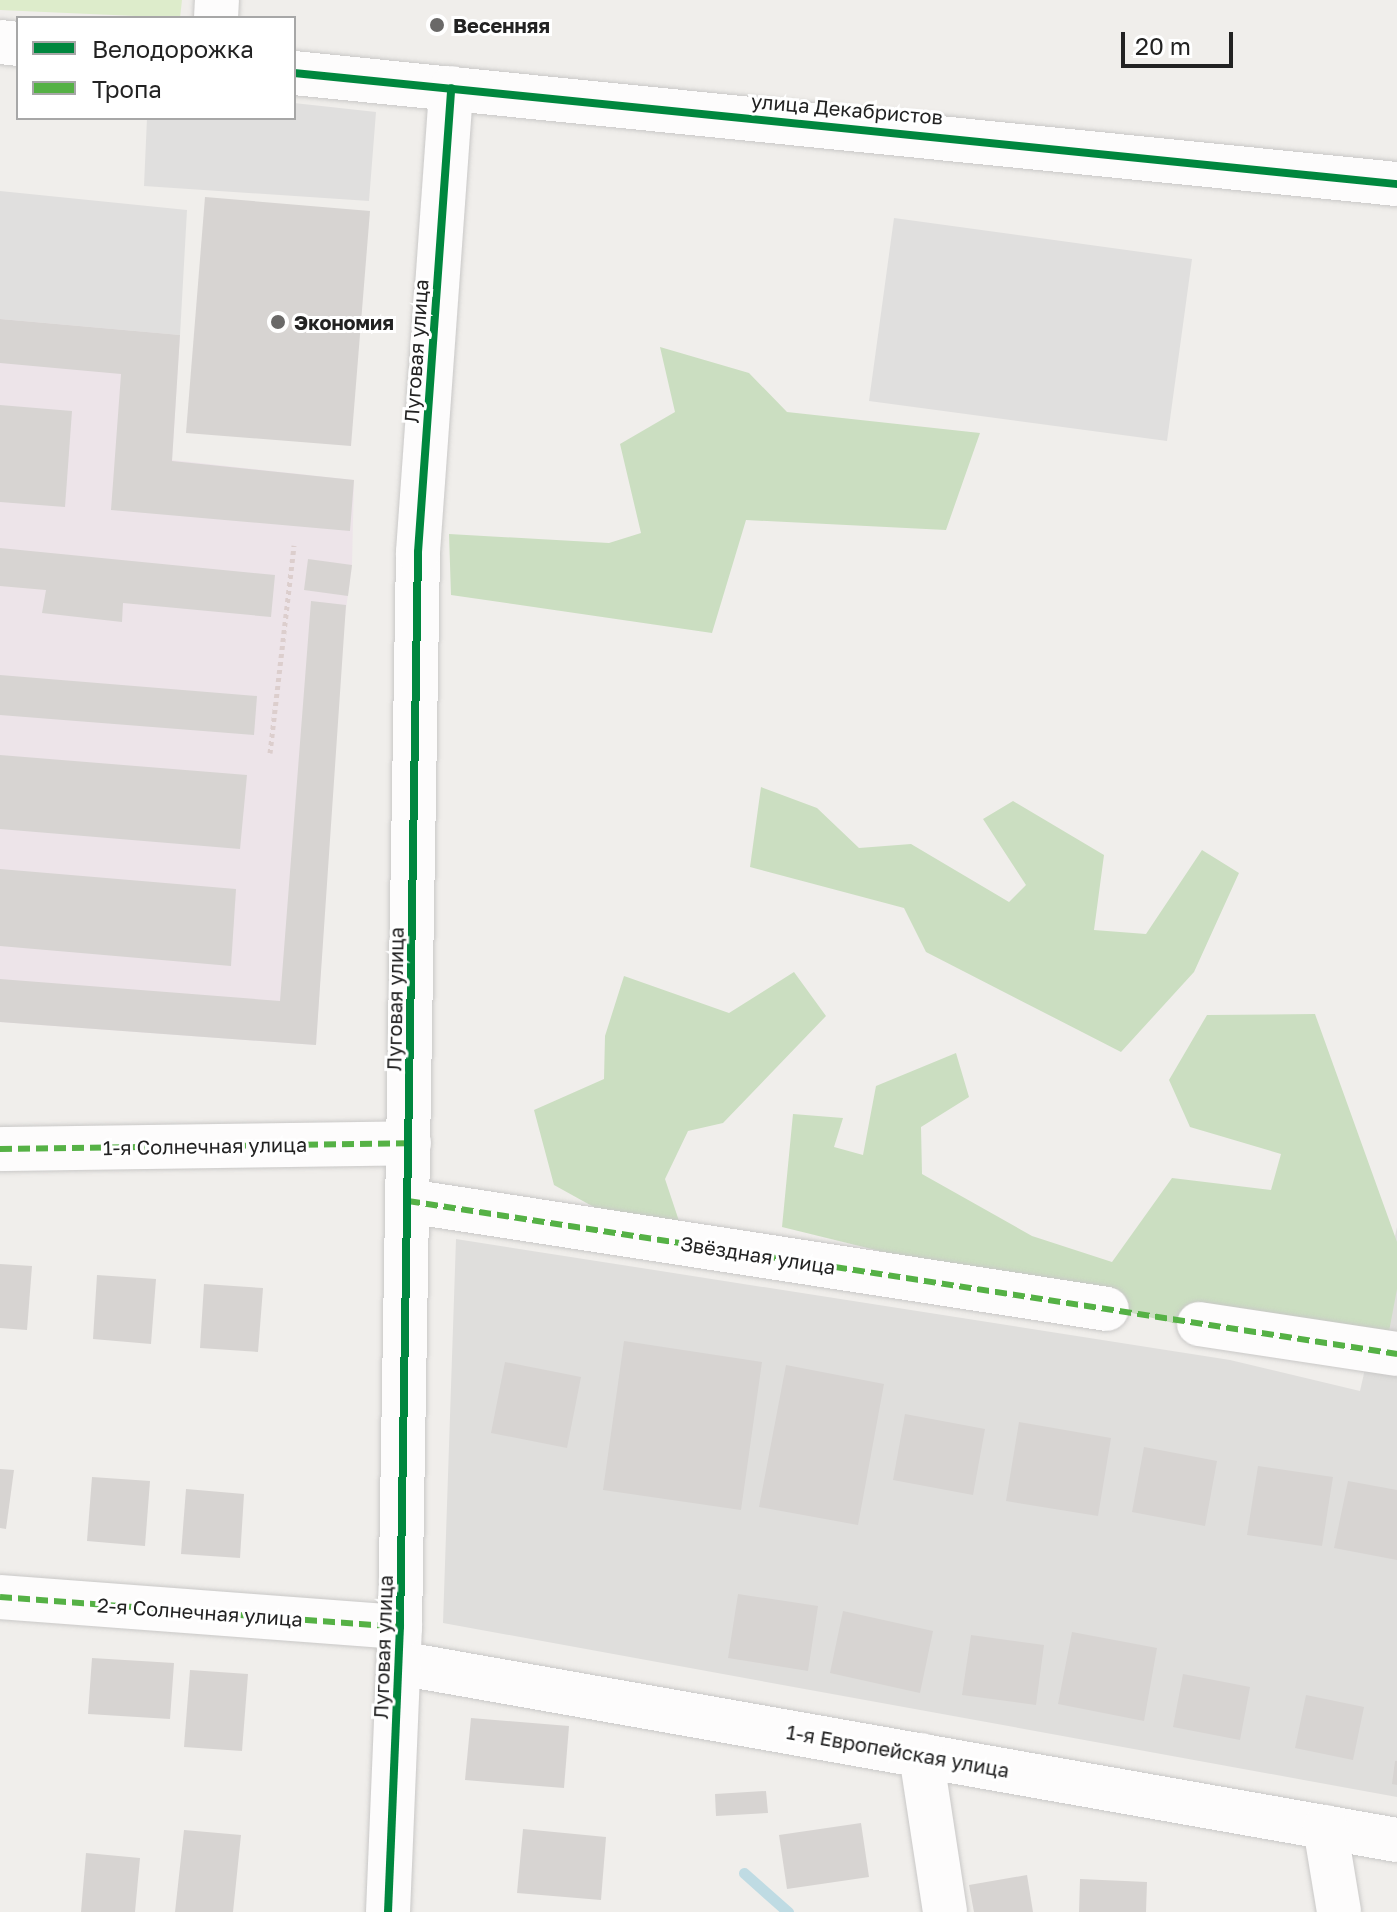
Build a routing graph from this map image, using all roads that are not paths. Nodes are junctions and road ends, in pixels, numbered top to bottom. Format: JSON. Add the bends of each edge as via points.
{"nodes":[{"id":1,"x":296,"y":73,"type":"edge"},
{"id":2,"x":451,"y":88,"type":"junction"},
{"id":3,"x":1397,"y":184,"type":"edge"},
{"id":4,"x":409,"y":1143,"type":"junction"},
{"id":5,"x":0,"y":1149,"type":"edge"},
{"id":6,"x":408,"y":1201,"type":"junction"},
{"id":7,"x":1107,"y":1309,"type":"dead end"},
{"id":8,"x":1199,"y":1324,"type":"dead end"},
{"id":9,"x":1397,"y":1354,"type":"edge"},
{"id":10,"x":0,"y":1597,"type":"edge"},
{"id":11,"x":399,"y":1645,"type":"junction"},
{"id":12,"x":921,"y":1755,"type":"junction"},
{"id":13,"x":1325,"y":1827,"type":"junction"},
{"id":14,"x":1397,"y":1840,"type":"edge"},
{"id":15,"x":388,"y":1912,"type":"edge"},
{"id":16,"x":945,"y":1912,"type":"edge"},
{"id":17,"x":1339,"y":1912,"type":"edge"}],
"edges":[{"from":1,"to":2,"type":"street","name":"улица Декабристов"},
{"from":2,"to":3,"type":"street","name":"улица Декабристов"},
{"from":2,"to":4,"type":"street","name":"Луговая улица","via":[[418,552]]},
{"from":4,"to":5,"type":"street","name":"1-я Солнечная улица"},
{"from":4,"to":6,"type":"street","name":"Луговая улица"},
{"from":6,"to":7,"type":"street","name":"Звёздная улица"},
{"from":6,"to":11,"type":"street","name":"Луговая улица"},
{"from":8,"to":9,"type":"street"},
{"from":10,"to":11,"type":"street","name":"2-я Солнечная улица"},
{"from":11,"to":12,"type":"street","name":"1-я Европейская улица"},
{"from":11,"to":15,"type":"street","name":"Луговая улица"},
{"from":12,"to":13,"type":"street","name":"1-я Европейская улица"},
{"from":12,"to":16,"type":"street"},
{"from":13,"to":14,"type":"street","name":"1-я Европейская улица"},
{"from":13,"to":17,"type":"street"}]}
